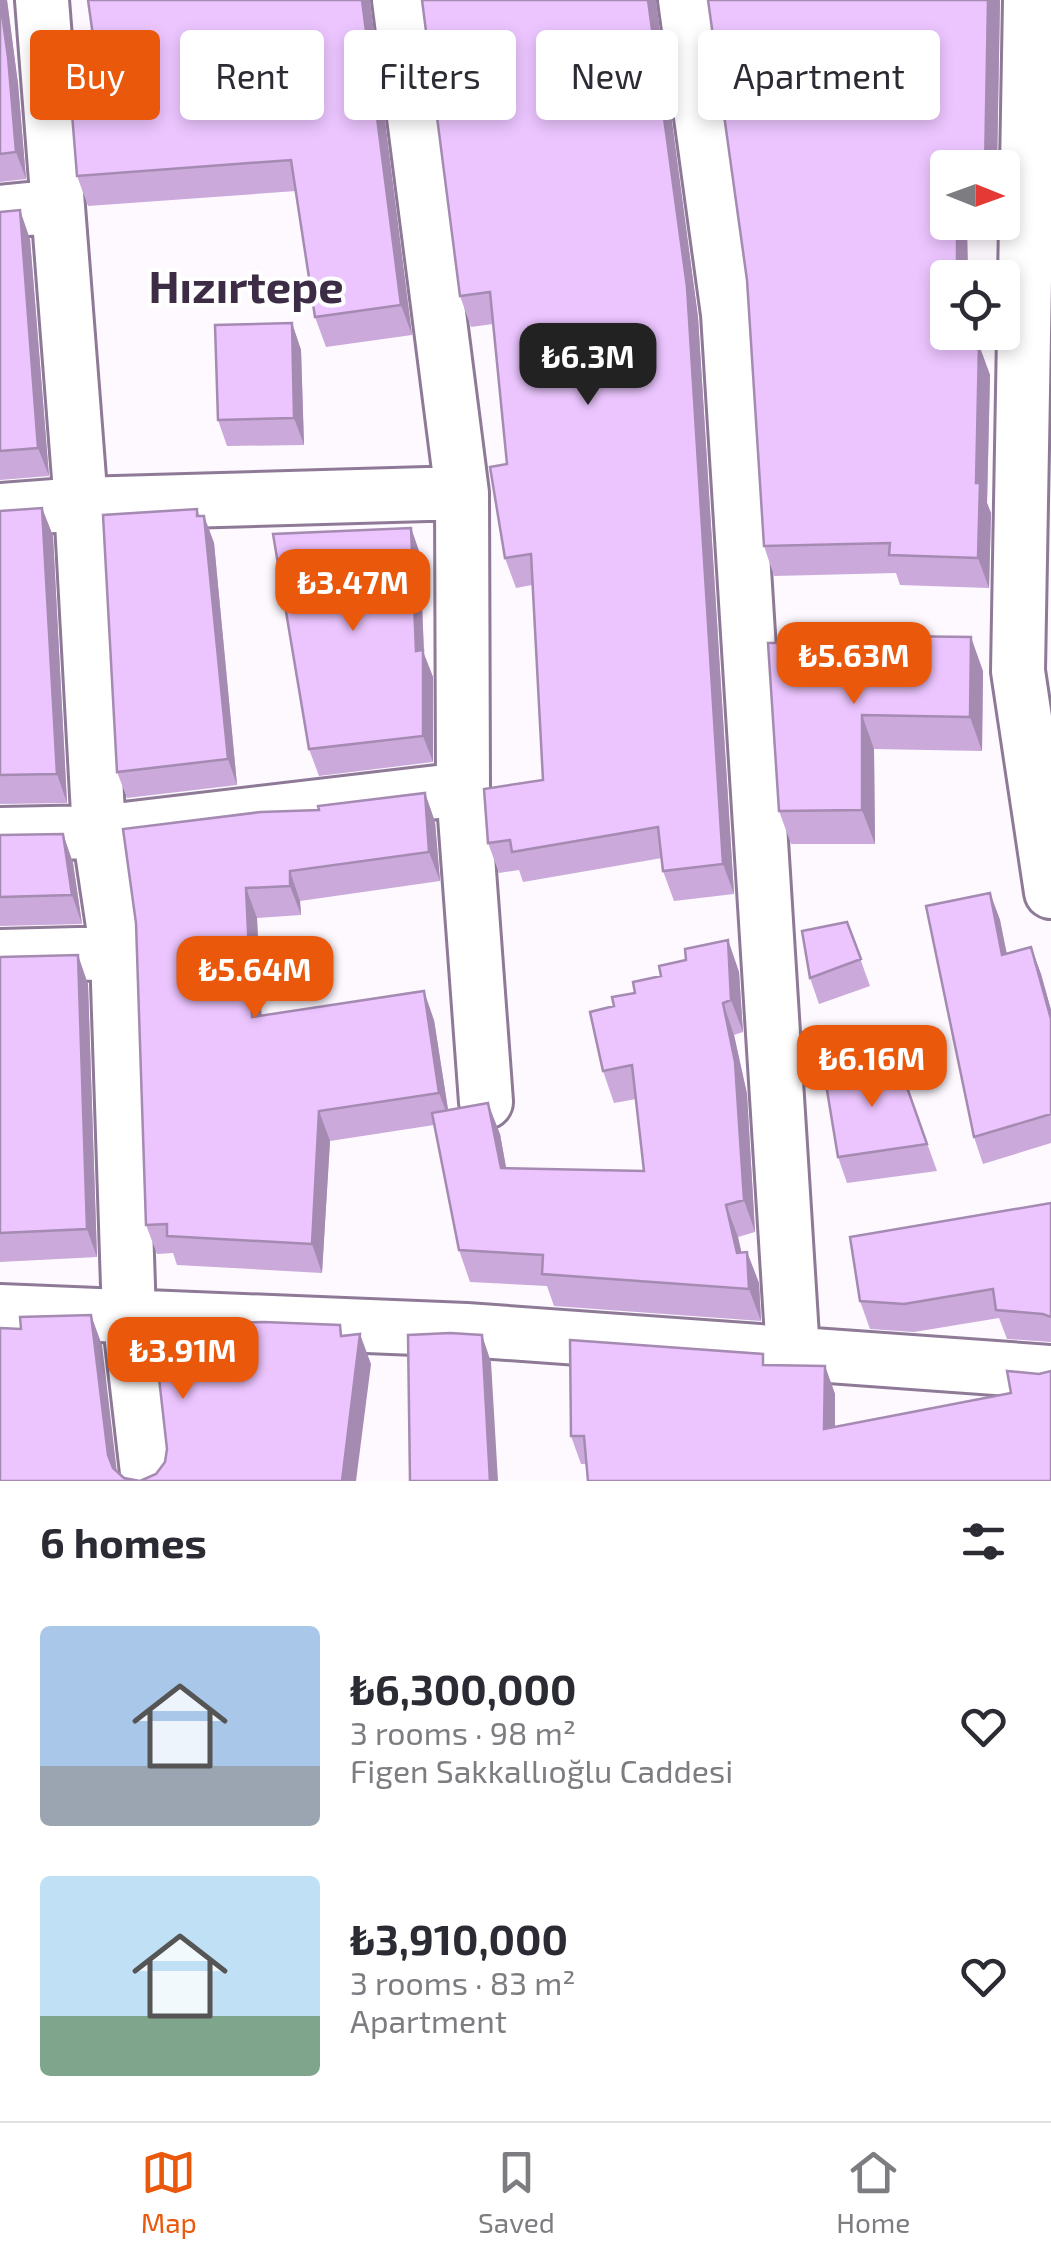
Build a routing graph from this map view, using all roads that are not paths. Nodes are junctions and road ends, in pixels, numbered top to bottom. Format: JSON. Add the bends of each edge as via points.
{"nodes":[{"id":1,"x":42,"y":0,"type":"edge"},
{"id":2,"x":398,"y":0,"type":"edge"},
{"id":3,"x":685,"y":0,"type":"edge"},
{"id":4,"x":1030,"y":0,"type":"edge"},
{"id":5,"x":58,"y":206,"type":"junction"},
{"id":6,"x":0,"y":212,"type":"edge"},
{"id":7,"x":462,"y":493,"type":"junction"},
{"id":8,"x":81,"y":504,"type":"junction"},
{"id":9,"x":0,"y":510,"type":"edge"},
{"id":10,"x":463,"y":789,"type":"junction"},
{"id":11,"x":99,"y":832,"type":"junction"},
{"id":12,"x":0,"y":834,"type":"edge"},
{"id":13,"x":1049,"y":866,"type":"edge"},
{"id":14,"x":117,"y":953,"type":"junction"},
{"id":15,"x":0,"y":956,"type":"edge"},
{"id":16,"x":486,"y":1102,"type":"edge"},
{"id":17,"x":0,"y":1311,"type":"edge"},
{"id":18,"x":129,"y":1316,"type":"junction"},
{"id":19,"x":793,"y":1353,"type":"junction"},
{"id":20,"x":1051,"y":1372,"type":"edge"},
{"id":21,"x":148,"y":1481,"type":"edge"}],
"edges":[{"from":1,"to":5,"type":"street"},
{"from":2,"to":7,"type":"street"},
{"from":3,"to":19,"type":"street","via":[[728,314]]},
{"from":4,"to":13,"type":"street","via":[[1018,671]]},
{"from":5,"to":6,"type":"street"},
{"from":5,"to":8,"type":"street"},
{"from":7,"to":8,"type":"street"},
{"from":7,"to":10,"type":"street"},
{"from":8,"to":9,"type":"street"},
{"from":8,"to":11,"type":"street"},
{"from":10,"to":11,"type":"street"},
{"from":10,"to":16,"type":"street"},
{"from":11,"to":12,"type":"street"},
{"from":11,"to":14,"type":"street"},
{"from":14,"to":15,"type":"street"},
{"from":14,"to":18,"type":"street"},
{"from":17,"to":18,"type":"street"},
{"from":18,"to":19,"type":"street"},
{"from":18,"to":21,"type":"street"},
{"from":19,"to":20,"type":"street"}]}
